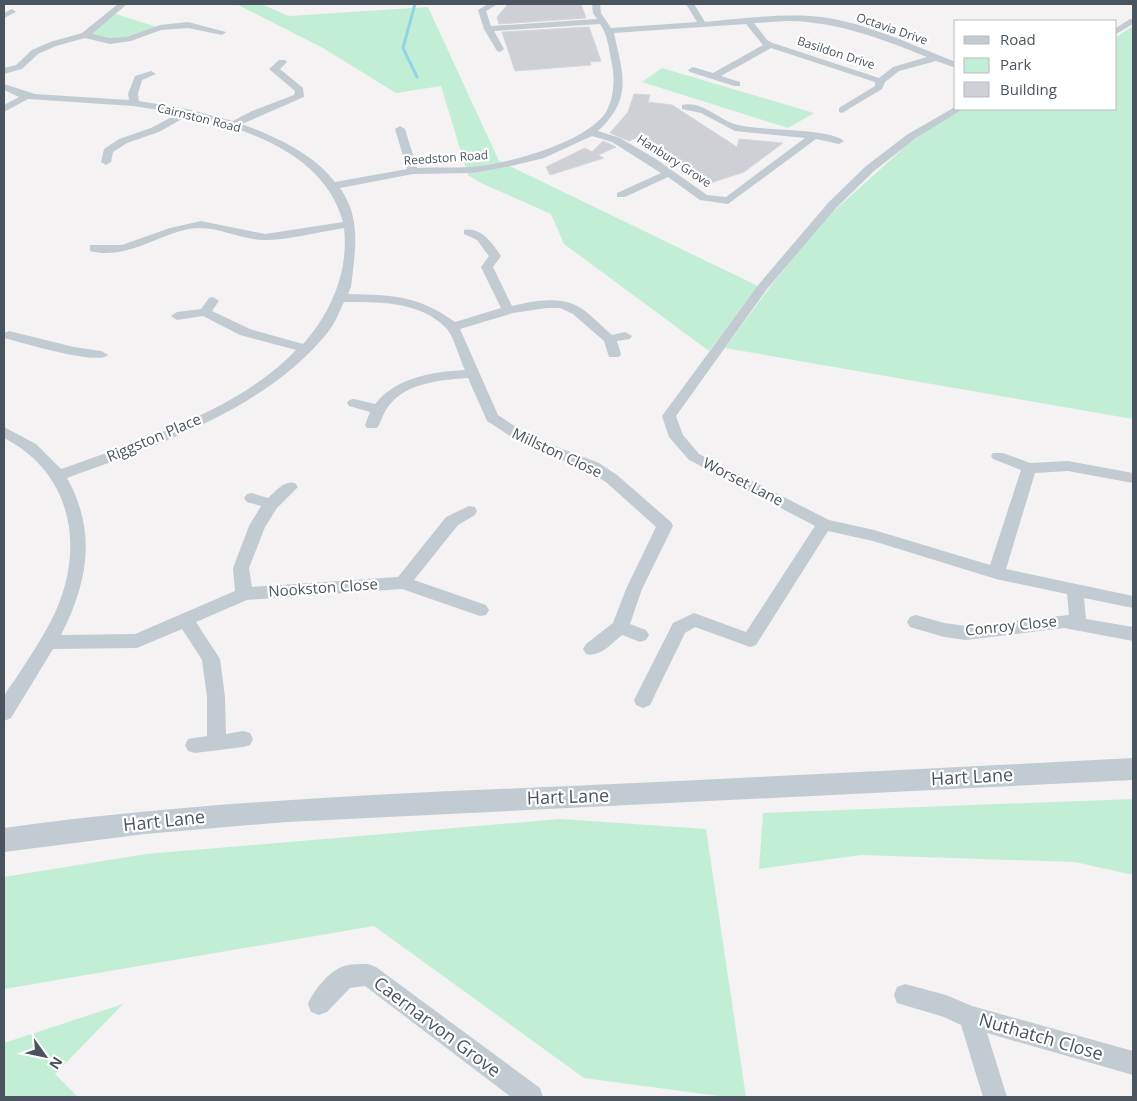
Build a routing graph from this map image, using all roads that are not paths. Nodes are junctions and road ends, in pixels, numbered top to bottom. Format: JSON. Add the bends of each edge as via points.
{"nodes":[{"id":1,"x":123,"y":4,"type":"edge"},
{"id":2,"x":494,"y":4,"type":"edge"},
{"id":3,"x":596,"y":4,"type":"edge"},
{"id":4,"x":690,"y":4,"type":"edge"},
{"id":5,"x":603,"y":21,"type":"junction"},
{"id":6,"x":748,"y":21,"type":"junction"},
{"id":7,"x":1133,"y":21,"type":"edge"},
{"id":8,"x":703,"y":25,"type":"junction"},
{"id":9,"x":488,"y":29,"type":"junction"},
{"id":10,"x":1117,"y":30,"type":"edge"},
{"id":11,"x":609,"y":31,"type":"junction"},
{"id":12,"x":222,"y":32,"type":"dead end"},
{"id":13,"x":85,"y":35,"type":"junction"},
{"id":14,"x":770,"y":46,"type":"junction"},
{"id":15,"x":500,"y":49,"type":"dead end"},
{"id":16,"x":935,"y":58,"type":"junction"},
{"id":17,"x":282,"y":62,"type":"dead end"},
{"id":18,"x":954,"y":64,"type":"edge"},
{"id":19,"x":694,"y":70,"type":"dead end"},
{"id":20,"x":4,"y":71,"type":"edge"},
{"id":21,"x":151,"y":74,"type":"dead end"},
{"id":22,"x":713,"y":77,"type":"junction"},
{"id":23,"x":880,"y":81,"type":"junction"},
{"id":24,"x":736,"y":84,"type":"dead end"},
{"id":25,"x":4,"y":87,"type":"edge"},
{"id":26,"x":27,"y":96,"type":"junction"},
{"id":27,"x":135,"y":103,"type":"junction"},
{"id":28,"x":685,"y":107,"type":"dead end"},
{"id":29,"x":4,"y":109,"type":"edge"},
{"id":30,"x":842,"y":110,"type":"dead end"},
{"id":31,"x":956,"y":110,"type":"edge"},
{"id":32,"x":186,"y":113,"type":"junction"},
{"id":33,"x":233,"y":125,"type":"junction"},
{"id":34,"x":400,"y":129,"type":"dead end"},
{"id":35,"x":591,"y":132,"type":"junction"},
{"id":36,"x":814,"y":136,"type":"junction"},
{"id":37,"x":839,"y":141,"type":"dead end"},
{"id":38,"x":106,"y":162,"type":"dead end"},
{"id":39,"x":413,"y":171,"type":"junction"},
{"id":40,"x":669,"y":173,"type":"junction"},
{"id":41,"x":334,"y":186,"type":"junction"},
{"id":42,"x":621,"y":194,"type":"dead end"},
{"id":43,"x":208,"y":210,"type":"dead end"},
{"id":44,"x":202,"y":224,"type":"junction"},
{"id":45,"x":350,"y":224,"type":"junction"},
{"id":46,"x":468,"y":232,"type":"dead end"},
{"id":47,"x":94,"y":248,"type":"dead end"},
{"id":48,"x":340,"y":298,"type":"junction"},
{"id":49,"x":213,"y":301,"type":"dead end"},
{"id":50,"x":508,"y":310,"type":"junction"},
{"id":51,"x":205,"y":312,"type":"junction"},
{"id":52,"x":176,"y":316,"type":"dead end"},
{"id":53,"x":453,"y":327,"type":"junction"},
{"id":54,"x":5,"y":335,"type":"edge"},
{"id":55,"x":625,"y":336,"type":"dead end"},
{"id":56,"x":610,"y":339,"type":"junction"},
{"id":57,"x":307,"y":349,"type":"junction"},
{"id":58,"x":74,"y":352,"type":"junction"},
{"id":59,"x":614,"y":354,"type":"dead end"},
{"id":60,"x":101,"y":355,"type":"dead end"},
{"id":61,"x":63,"y":364,"type":"dead end"},
{"id":62,"x":474,"y":374,"type":"junction"},
{"id":63,"x":246,"y":395,"type":"joint"},
{"id":64,"x":354,"y":403,"type":"dead end"},
{"id":65,"x":377,"y":409,"type":"junction"},
{"id":66,"x":372,"y":425,"type":"dead end"},
{"id":67,"x":4,"y":432,"type":"edge"},
{"id":68,"x":998,"y":456,"type":"dead end"},
{"id":69,"x":1028,"y":468,"type":"junction"},
{"id":70,"x":59,"y":476,"type":"junction"},
{"id":71,"x":1133,"y":478,"type":"edge"},
{"id":72,"x":290,"y":487,"type":"dead end"},
{"id":73,"x":252,"y":498,"type":"dead end"},
{"id":74,"x":271,"y":504,"type":"junction"},
{"id":75,"x":470,"y":511,"type":"dead end"},
{"id":76,"x":824,"y":524,"type":"junction"},
{"id":77,"x":996,"y":573,"type":"junction"},
{"id":78,"x":403,"y":583,"type":"junction"},
{"id":79,"x":1075,"y":589,"type":"junction"},
{"id":80,"x":244,"y":594,"type":"junction"},
{"id":81,"x":1133,"y":602,"type":"edge"},
{"id":82,"x":480,"y":610,"type":"dead end"},
{"id":83,"x":185,"y":620,"type":"junction"},
{"id":84,"x":916,"y":622,"type":"dead end"},
{"id":85,"x":1078,"y":623,"type":"junction"},
{"id":86,"x":620,"y":627,"type":"junction"},
{"id":87,"x":1133,"y":634,"type":"edge"},
{"id":88,"x":640,"y":635,"type":"dead end"},
{"id":89,"x":48,"y":642,"type":"junction"},
{"id":90,"x":592,"y":649,"type":"dead end"},
{"id":91,"x":643,"y":700,"type":"dead end"},
{"id":92,"x":4,"y":713,"type":"edge"},
{"id":93,"x":243,"y":739,"type":"dead end"},
{"id":94,"x":217,"y":742,"type":"junction"},
{"id":95,"x":195,"y":745,"type":"dead end"},
{"id":96,"x":1133,"y":769,"type":"edge"},
{"id":97,"x":4,"y":840,"type":"edge"},
{"id":98,"x":905,"y":995,"type":"dead end"},
{"id":99,"x":319,"y":1004,"type":"dead end"},
{"id":100,"x":970,"y":1017,"type":"junction"},
{"id":101,"x":1133,"y":1063,"type":"edge"},
{"id":102,"x":531,"y":1097,"type":"edge"},
{"id":103,"x":995,"y":1097,"type":"edge"}],
"edges":[{"from":1,"to":13,"type":"street"},
{"from":2,"to":9,"type":"street","via":[[482,10]]},
{"from":3,"to":5,"type":"street","name":"Reedston Road"},
{"from":4,"to":8,"type":"street"},
{"from":5,"to":9,"type":"street"},
{"from":5,"to":11,"type":"street","name":"Reedston Road"},
{"from":6,"to":8,"type":"street","name":"Octavia Drive"},
{"from":6,"to":14,"type":"street","name":"Basildon Drive"},
{"from":6,"to":16,"type":"street","name":"Octavia Drive","via":[[815,18],[890,40]]},
{"from":7,"to":10,"type":"street"},
{"from":8,"to":11,"type":"street","name":"Octavia Drive"},
{"from":9,"to":15,"type":"street"},
{"from":11,"to":35,"type":"street","name":"Reedston Road","via":[[620,81],[609,115]]},
{"from":12,"to":13,"type":"street","via":[[188,25],[160,28],[128,40],[110,41]]},
{"from":13,"to":20,"type":"street","via":[[53,44],[36,52],[19,67]]},
{"from":14,"to":22,"type":"street"},
{"from":14,"to":23,"type":"street","name":"Basildon Drive"},
{"from":16,"to":18,"type":"street","name":"Octavia Drive"},
{"from":16,"to":23,"type":"street","via":[[896,69]]},
{"from":17,"to":33,"type":"street","via":[[274,70],[300,90],[299,97]]},
{"from":19,"to":22,"type":"street"},
{"from":21,"to":27,"type":"street","via":[[138,78],[133,94]]},
{"from":22,"to":24,"type":"street"},
{"from":23,"to":30,"type":"street","name":"Basildon Drive","via":[[879,87]]},
{"from":25,"to":26,"type":"street","name":"Cairnston Road"},
{"from":26,"to":27,"type":"street","name":"Cairnston Road"},
{"from":26,"to":29,"type":"street"},
{"from":27,"to":32,"type":"street","name":"Cairnston Road"},
{"from":28,"to":36,"type":"street","via":[[704,111],[735,128]]},
{"from":31,"to":76,"type":"street","name":"Worset Lane","via":[[899,144],[819,217],[767,281],[669,416],[676,437],[694,457]]},
{"from":32,"to":33,"type":"street","name":"Cairnston Road"},
{"from":32,"to":38,"type":"street","via":[[155,130],[123,141],[108,151]]},
{"from":33,"to":41,"type":"street","name":"Cairnston Road","via":[[293,151],[314,165]]},
{"from":34,"to":39,"type":"street"},
{"from":35,"to":39,"type":"street","name":"Reedston Road","via":[[540,156],[511,163],[472,170]]},
{"from":35,"to":40,"type":"street","name":"Hanbury Grove","via":[[616,140]]},
{"from":36,"to":37,"type":"street"},
{"from":36,"to":40,"type":"street","name":"Hanbury Grove","via":[[728,200],[704,198]]},
{"from":39,"to":41,"type":"street","name":"Reedston Road"},
{"from":40,"to":42,"type":"street"},
{"from":41,"to":45,"type":"street","name":"Cairnston Road","via":[[345,205]]},
{"from":43,"to":44,"type":"street"},
{"from":44,"to":45,"type":"street","via":[[265,237]]},
{"from":44,"to":47,"type":"street","via":[[179,228],[126,255]]},
{"from":45,"to":48,"type":"street","name":"Cairnston Road","via":[[351,264]]},
{"from":46,"to":50,"type":"street","via":[[486,235],[495,256],[487,267]]},
{"from":48,"to":53,"type":"street","via":[[395,299],[434,313]]},
{"from":48,"to":57,"type":"street","name":"Cairnston Road","via":[[335,312]]},
{"from":49,"to":51,"type":"street"},
{"from":50,"to":53,"type":"street"},
{"from":50,"to":56,"type":"street","via":[[544,305],[570,307],[583,314],[597,331]]},
{"from":51,"to":52,"type":"street"},
{"from":51,"to":57,"type":"street","via":[[246,332]]},
{"from":53,"to":62,"type":"street","name":"Millston Close"},
{"from":54,"to":58,"type":"street"},
{"from":55,"to":56,"type":"street"},
{"from":56,"to":59,"type":"street"},
{"from":57,"to":63,"type":"street","name":"Cairnston Road","via":[[265,384]]},
{"from":58,"to":60,"type":"street"},
{"from":58,"to":61,"type":"street"},
{"from":62,"to":65,"type":"street","via":[[415,381],[392,394]]},
{"from":62,"to":86,"type":"street","name":"Millston Close","via":[[492,418],[526,440],[594,467],[665,526],[634,589]]},
{"from":63,"to":70,"type":"street","name":"Riggston Place","via":[[167,434]]},
{"from":64,"to":65,"type":"street"},
{"from":65,"to":66,"type":"street"},
{"from":67,"to":70,"type":"street","via":[[45,458]]},
{"from":68,"to":69,"type":"street"},
{"from":69,"to":71,"type":"street","via":[[1068,466]]},
{"from":69,"to":77,"type":"street"},
{"from":70,"to":89,"type":"street","via":[[72,502],[78,559],[68,603]]},
{"from":72,"to":74,"type":"street"},
{"from":73,"to":74,"type":"street"},
{"from":74,"to":80,"type":"street","via":[[257,526],[241,568]]},
{"from":75,"to":78,"type":"street","via":[[452,522]]},
{"from":76,"to":77,"type":"street","name":"Worset Lane"},
{"from":76,"to":91,"type":"street","via":[[750,640],[694,620],[686,624],[679,628]]},
{"from":77,"to":79,"type":"street","name":"Worset Lane"},
{"from":78,"to":80,"type":"street","name":"Nookston Close"},
{"from":78,"to":82,"type":"street","name":"Nookston Close"},
{"from":79,"to":81,"type":"street","name":"Worset Lane"},
{"from":79,"to":85,"type":"street","name":"Conroy Close"},
{"from":80,"to":83,"type":"street","name":"Nookston Close"},
{"from":83,"to":89,"type":"street","name":"Nookston Close","via":[[137,641]]},
{"from":83,"to":94,"type":"street","via":[[211,659]]},
{"from":84,"to":85,"type":"street","name":"Conroy Close","via":[[940,630],[966,633],[1057,621]]},
{"from":85,"to":87,"type":"street","name":"Conroy Close"},
{"from":86,"to":88,"type":"street"},
{"from":86,"to":90,"type":"street"},
{"from":89,"to":92,"type":"street"},
{"from":93,"to":94,"type":"street"},
{"from":94,"to":95,"type":"street"},
{"from":96,"to":97,"type":"street","name":"Hart Lane","via":[[206,816]]},
{"from":98,"to":100,"type":"street","via":[[946,1006]]},
{"from":99,"to":102,"type":"street","name":"Caernarvon Grove","via":[[345,977],[368,975]]},
{"from":100,"to":101,"type":"street","name":"Nuthatch Close"},
{"from":100,"to":103,"type":"street","name":"Nuthatch Close"}]}
